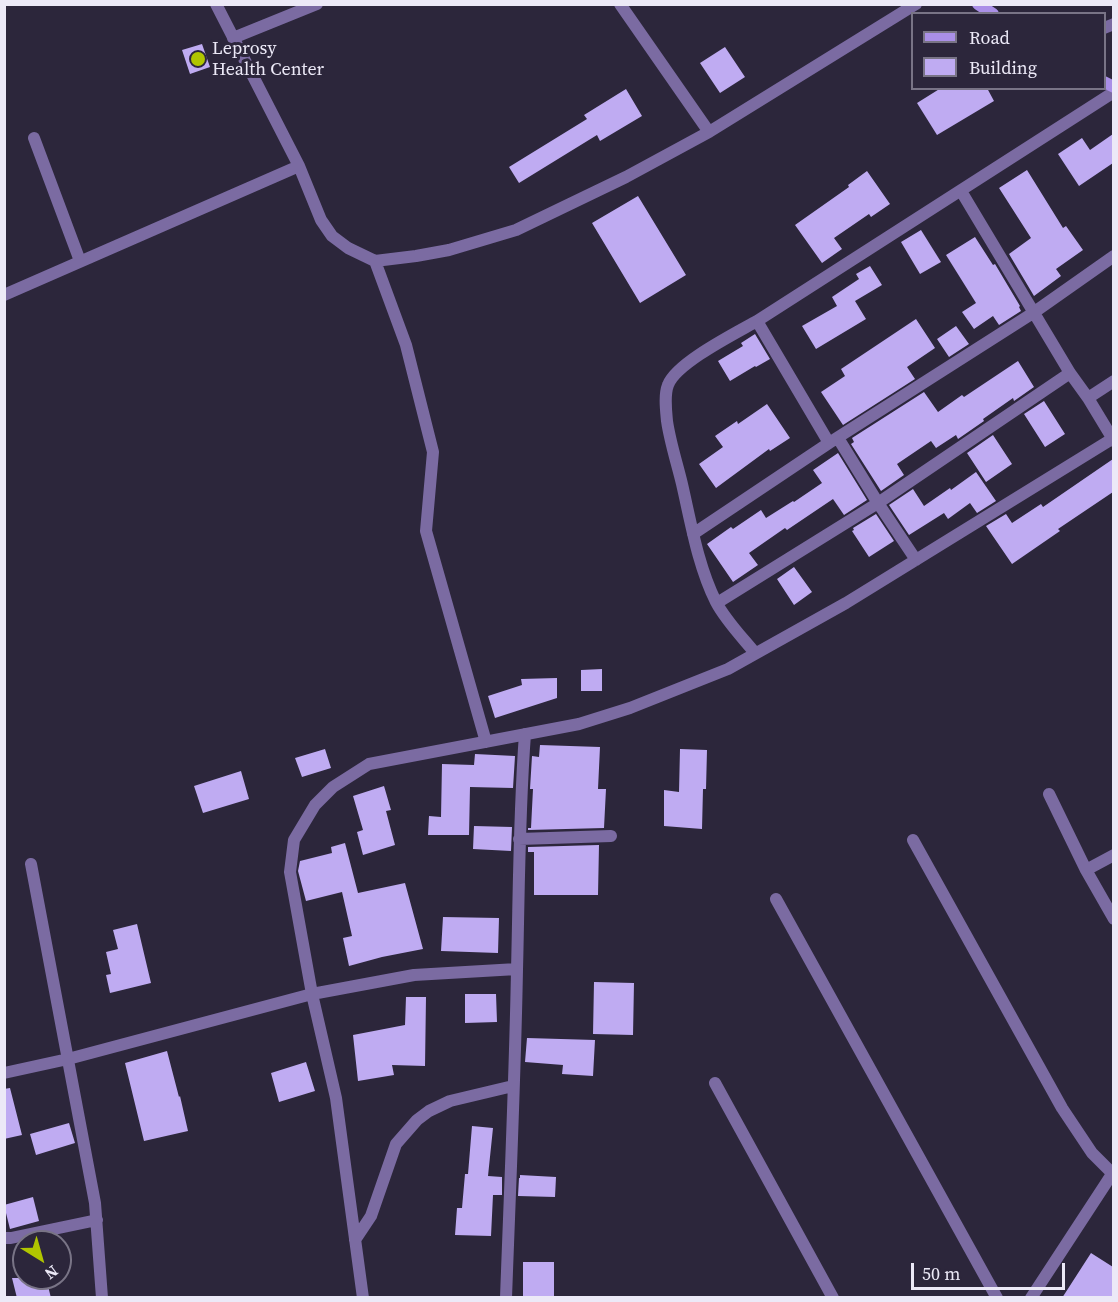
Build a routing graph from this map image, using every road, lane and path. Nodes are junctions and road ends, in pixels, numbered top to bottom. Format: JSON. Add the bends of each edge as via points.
{"nodes":[{"id":1,"x":216,"y":4,"type":"edge"},
{"id":2,"x":317,"y":4,"type":"edge"},
{"id":3,"x":620,"y":4,"type":"edge"},
{"id":4,"x":916,"y":4,"type":"edge"},
{"id":5,"x":233,"y":38,"type":"junction"},
{"id":6,"x":1113,"y":92,"type":"edge"},
{"id":7,"x":710,"y":132,"type":"junction"},
{"id":8,"x":34,"y":138,"type":"dead end"},
{"id":9,"x":299,"y":166,"type":"junction"},
{"id":10,"x":961,"y":191,"type":"junction"},
{"id":11,"x":1113,"y":256,"type":"edge"},
{"id":12,"x":80,"y":261,"type":"junction"},
{"id":13,"x":375,"y":261,"type":"junction"},
{"id":14,"x":4,"y":295,"type":"edge"},
{"id":15,"x":1033,"y":313,"type":"junction"},
{"id":16,"x":757,"y":321,"type":"junction"},
{"id":17,"x":1070,"y":373,"type":"junction"},
{"id":18,"x":1113,"y":381,"type":"edge"},
{"id":19,"x":1088,"y":398,"type":"junction"},
{"id":20,"x":1113,"y":440,"type":"edge"},
{"id":21,"x":833,"y":441,"type":"junction"},
{"id":22,"x":878,"y":503,"type":"junction"},
{"id":23,"x":693,"y":534,"type":"junction"},
{"id":24,"x":916,"y":560,"type":"junction"},
{"id":25,"x":717,"y":603,"type":"junction"},
{"id":26,"x":755,"y":653,"type":"junction"},
{"id":27,"x":525,"y":734,"type":"junction"},
{"id":28,"x":486,"y":742,"type":"junction"},
{"id":29,"x":1049,"y":794,"type":"dead end"},
{"id":30,"x":611,"y":836,"type":"dead end"},
{"id":31,"x":519,"y":839,"type":"junction"},
{"id":32,"x":913,"y":840,"type":"dead end"},
{"id":33,"x":1113,"y":855,"type":"edge"},
{"id":34,"x":31,"y":864,"type":"dead end"},
{"id":35,"x":1086,"y":870,"type":"junction"},
{"id":36,"x":776,"y":899,"type":"dead end"},
{"id":37,"x":1113,"y":919,"type":"edge"},
{"id":38,"x":517,"y":969,"type":"junction"},
{"id":39,"x":312,"y":994,"type":"junction"},
{"id":40,"x":68,"y":1059,"type":"junction"},
{"id":41,"x":4,"y":1073,"type":"edge"},
{"id":42,"x":715,"y":1083,"type":"dead end"},
{"id":43,"x":513,"y":1086,"type":"junction"},
{"id":44,"x":1113,"y":1173,"type":"edge"},
{"id":45,"x":97,"y":1220,"type":"junction"},
{"id":46,"x":4,"y":1238,"type":"edge"},
{"id":47,"x":356,"y":1240,"type":"junction"},
{"id":48,"x":102,"y":1298,"type":"edge"},
{"id":49,"x":363,"y":1298,"type":"edge"},
{"id":50,"x":506,"y":1298,"type":"edge"},
{"id":51,"x":833,"y":1298,"type":"edge"},
{"id":52,"x":996,"y":1298,"type":"edge"},
{"id":53,"x":1031,"y":1298,"type":"edge"}],
"edges":[{"from":1,"to":5,"type":"street"},
{"from":2,"to":5,"type":"street"},
{"from":3,"to":7,"type":"street"},
{"from":4,"to":7,"type":"street"},
{"from":5,"to":9,"type":"street"},
{"from":6,"to":10,"type":"street"},
{"from":7,"to":13,"type":"street","via":[[516,230],[449,250]]},
{"from":8,"to":12,"type":"street"},
{"from":9,"to":12,"type":"street"},
{"from":9,"to":13,"type":"street","via":[[321,220],[332,236]]},
{"from":10,"to":15,"type":"street"},
{"from":10,"to":16,"type":"street"},
{"from":11,"to":15,"type":"street"},
{"from":12,"to":14,"type":"street"},
{"from":13,"to":28,"type":"street","via":[[406,345],[433,452],[426,531]]},
{"from":15,"to":17,"type":"street"},
{"from":15,"to":21,"type":"street"},
{"from":16,"to":21,"type":"street"},
{"from":16,"to":23,"type":"street","via":[[688,363],[669,383],[667,422]]},
{"from":17,"to":19,"type":"street"},
{"from":17,"to":22,"type":"street"},
{"from":18,"to":19,"type":"street"},
{"from":19,"to":20,"type":"street"},
{"from":20,"to":24,"type":"street"},
{"from":21,"to":22,"type":"street"},
{"from":21,"to":23,"type":"street"},
{"from":22,"to":24,"type":"street"},
{"from":22,"to":25,"type":"street"},
{"from":23,"to":25,"type":"street"},
{"from":24,"to":26,"type":"street"},
{"from":25,"to":26,"type":"street"},
{"from":26,"to":27,"type":"street","via":[[728,669],[630,708],[579,724]]},
{"from":27,"to":28,"type":"street"},
{"from":27,"to":31,"type":"street"},
{"from":28,"to":39,"type":"street","via":[[369,764],[333,787],[315,805],[294,840],[290,872]]},
{"from":29,"to":35,"type":"street"},
{"from":30,"to":31,"type":"street"},
{"from":31,"to":38,"type":"street"},
{"from":32,"to":44,"type":"street","via":[[1062,1108],[1092,1153]]},
{"from":33,"to":35,"type":"street"},
{"from":34,"to":40,"type":"street"},
{"from":35,"to":37,"type":"street"},
{"from":36,"to":52,"type":"street"},
{"from":38,"to":39,"type":"street","via":[[414,975]]},
{"from":38,"to":43,"type":"street"},
{"from":39,"to":40,"type":"street"},
{"from":39,"to":47,"type":"street","via":[[336,1098]]},
{"from":40,"to":41,"type":"street"},
{"from":40,"to":45,"type":"street"},
{"from":42,"to":51,"type":"street"},
{"from":43,"to":47,"type":"street","via":[[450,1101],[417,1120],[396,1144],[371,1216]]},
{"from":43,"to":50,"type":"street"},
{"from":44,"to":53,"type":"street"},
{"from":45,"to":46,"type":"street"},
{"from":45,"to":48,"type":"street"},
{"from":47,"to":49,"type":"street"}]}
